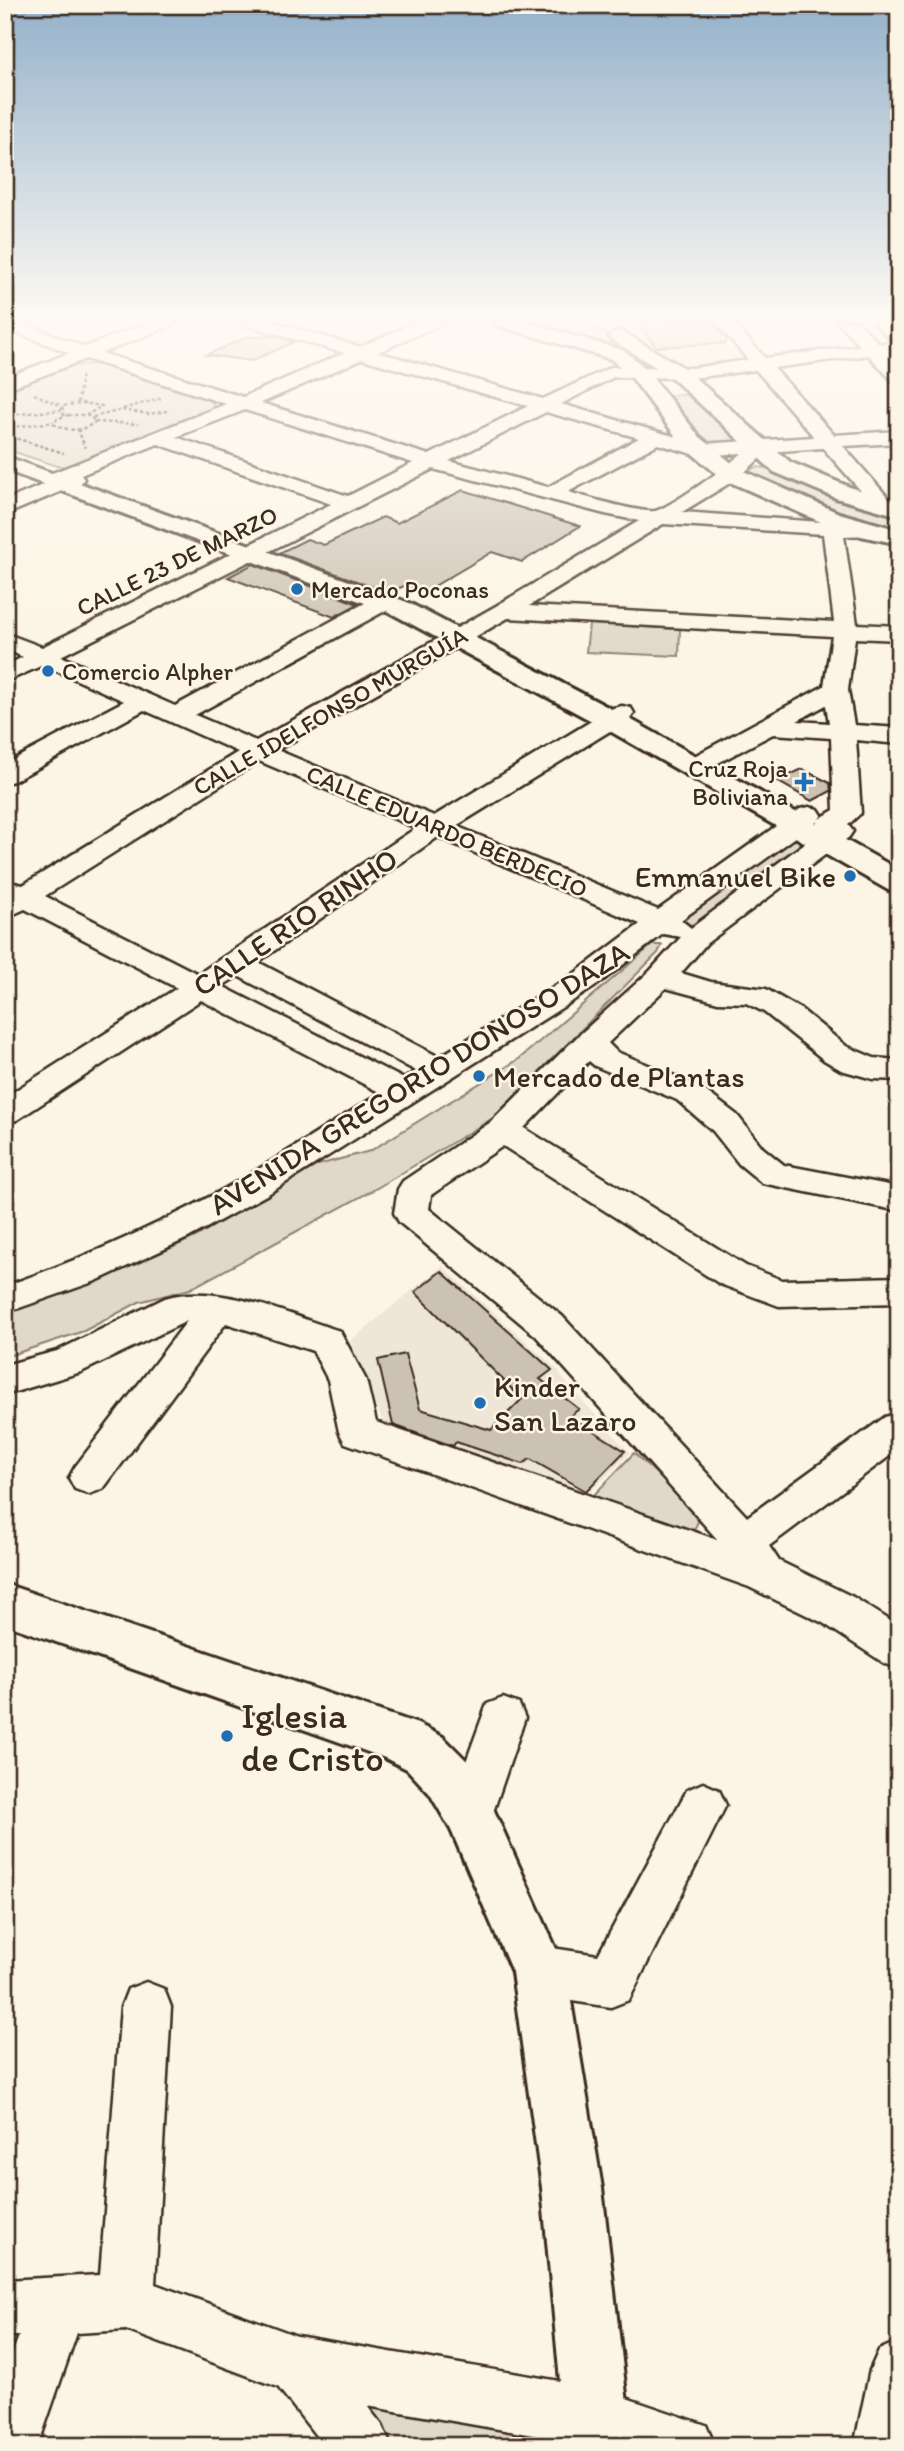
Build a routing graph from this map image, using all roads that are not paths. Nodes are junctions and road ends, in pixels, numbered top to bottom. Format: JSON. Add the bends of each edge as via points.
{"nodes":[{"id":1,"x":141,"y":435,"type":"edge"},
{"id":2,"x":162,"y":435,"type":"edge"},
{"id":3,"x":347,"y":435,"type":"edge"},
{"id":4,"x":482,"y":435,"type":"edge"},
{"id":5,"x":645,"y":435,"type":"edge"},
{"id":6,"x":688,"y":435,"type":"edge"},
{"id":7,"x":748,"y":435,"type":"edge"},
{"id":8,"x":823,"y":435,"type":"edge"},
{"id":9,"x":899,"y":437,"type":"edge"},
{"id":10,"x":654,"y":438,"type":"junction"},
{"id":11,"x":829,"y":442,"type":"junction"},
{"id":12,"x":760,"y":447,"type":"junction"},
{"id":13,"x":700,"y":450,"type":"junction"},
{"id":14,"x":5,"y":454,"type":"edge"},
{"id":15,"x":5,"y":462,"type":"edge"},
{"id":16,"x":430,"y":462,"type":"junction"},
{"id":17,"x":782,"y":467,"type":"junction"},
{"id":18,"x":735,"y":470,"type":"junction"},
{"id":19,"x":64,"y":474,"type":"junction"},
{"id":20,"x":550,"y":494,"type":"junction"},
{"id":21,"x":349,"y":503,"type":"junction"},
{"id":22,"x":891,"y":507,"type":"edge"},
{"id":23,"x":5,"y":509,"type":"edge"},
{"id":24,"x":656,"y":517,"type":"junction"},
{"id":25,"x":831,"y":522,"type":"junction"},
{"id":26,"x":899,"y":537,"type":"edge"},
{"id":27,"x":257,"y":551,"type":"junction"},
{"id":28,"x":384,"y":602,"type":"junction"},
{"id":29,"x":511,"y":606,"type":"junction"},
{"id":30,"x":899,"y":623,"type":"edge"},
{"id":31,"x":846,"y":626,"type":"junction"},
{"id":32,"x":464,"y":632,"type":"junction"},
{"id":33,"x":899,"y":633,"type":"edge"},
{"id":34,"x":5,"y":640,"type":"edge"},
{"id":35,"x":44,"y":656,"type":"junction"},
{"id":36,"x":5,"y":675,"type":"edge"},
{"id":37,"x":836,"y":690,"type":"junction"},
{"id":38,"x":143,"y":701,"type":"junction"},
{"id":39,"x":176,"y":715,"type":"junction"},
{"id":40,"x":616,"y":717,"type":"junction"},
{"id":41,"x":769,"y":726,"type":"junction"},
{"id":42,"x":843,"y":732,"type":"junction"},
{"id":43,"x":899,"y":736,"type":"edge"},
{"id":44,"x":257,"y":751,"type":"junction"},
{"id":45,"x":700,"y":763,"type":"junction"},
{"id":46,"x":5,"y":775,"type":"edge"},
{"id":47,"x":435,"y":827,"type":"junction"},
{"id":48,"x":820,"y":827,"type":"junction"},
{"id":49,"x":899,"y":863,"type":"edge"},
{"id":50,"x":899,"y":883,"type":"edge"},
{"id":51,"x":11,"y":898,"type":"edge"},
{"id":52,"x":660,"y":922,"type":"junction"},
{"id":53,"x":696,"y":937,"type":"junction"},
{"id":54,"x":237,"y":963,"type":"junction"},
{"id":55,"x":661,"y":977,"type":"junction"},
{"id":56,"x":200,"y":987,"type":"junction"},
{"id":57,"x":589,"y":1043,"type":"junction"},
{"id":58,"x":899,"y":1070,"type":"edge"},
{"id":59,"x":441,"y":1071,"type":"junction"},
{"id":60,"x":406,"y":1093,"type":"junction"},
{"id":61,"x":5,"y":1112,"type":"edge"},
{"id":62,"x":503,"y":1130,"type":"junction"},
{"id":63,"x":899,"y":1199,"type":"edge"},
{"id":64,"x":899,"y":1290,"type":"edge"},
{"id":65,"x":5,"y":1300,"type":"edge"},
{"id":66,"x":218,"y":1307,"type":"junction"},
{"id":67,"x":5,"y":1380,"type":"edge"},
{"id":68,"x":899,"y":1428,"type":"edge"},
{"id":69,"x":89,"y":1478,"type":"dead end"},
{"id":70,"x":754,"y":1558,"type":"junction"},
{"id":71,"x":5,"y":1604,"type":"edge"},
{"id":72,"x":899,"y":1650,"type":"edge"},
{"id":73,"x":503,"y":1718,"type":"dead end"},
{"id":74,"x":703,"y":1805,"type":"dead end"},
{"id":75,"x":470,"y":1814,"type":"junction"},
{"id":76,"x":539,"y":1971,"type":"junction"},
{"id":77,"x":146,"y":2007,"type":"dead end"},
{"id":78,"x":126,"y":2302,"type":"junction"},
{"id":79,"x":32,"y":2306,"type":"edge"},
{"id":80,"x":297,"y":2365,"type":"junction"},
{"id":81,"x":899,"y":2370,"type":"edge"},
{"id":82,"x":597,"y":2431,"type":"edge"},
{"id":83,"x":8,"y":2446,"type":"edge"},
{"id":84,"x":361,"y":2446,"type":"edge"},
{"id":85,"x":684,"y":2446,"type":"edge"},
{"id":86,"x":884,"y":2446,"type":"edge"}],
"edges":[{"from":1,"to":19,"type":"street"},
{"from":2,"to":21,"type":"street"},
{"from":3,"to":16,"type":"street"},
{"from":4,"to":16,"type":"street","name":"CALLE 23 DE MARZO"},
{"from":5,"to":10,"type":"street"},
{"from":6,"to":13,"type":"main road"},
{"from":7,"to":12,"type":"main road"},
{"from":8,"to":11,"type":"street"},
{"from":9,"to":11,"type":"street"},
{"from":10,"to":13,"type":"street"},
{"from":10,"to":20,"type":"street"},
{"from":11,"to":12,"type":"street"},
{"from":11,"to":22,"type":"street"},
{"from":12,"to":13,"type":"street"},
{"from":12,"to":17,"type":"main road"},
{"from":12,"to":18,"type":"street","name":"CALLE IDELFONSO MURGUÍA"},
{"from":13,"to":18,"type":"main road"},
{"from":14,"to":19,"type":"main road"},
{"from":15,"to":19,"type":"main road"},
{"from":16,"to":20,"type":"street"},
{"from":16,"to":21,"type":"street","name":"CALLE 23 DE MARZO"},
{"from":17,"to":18,"type":"main road","via":[[760,463]]},
{"from":17,"to":22,"type":"main road"},
{"from":18,"to":24,"type":"street","name":"CALLE IDELFONSO MURGUÍA"},
{"from":18,"to":25,"type":"main road"},
{"from":19,"to":23,"type":"street"},
{"from":19,"to":27,"type":"main road"},
{"from":20,"to":24,"type":"street"},
{"from":21,"to":27,"type":"street","name":"CALLE 23 DE MARZO"},
{"from":24,"to":25,"type":"street"},
{"from":24,"to":29,"type":"street","name":"CALLE IDELFONSO MURGUÍA"},
{"from":25,"to":26,"type":"main road"},
{"from":25,"to":31,"type":"street"},
{"from":27,"to":28,"type":"main road"},
{"from":27,"to":32,"type":"main road","via":[[401,595]]},
{"from":27,"to":35,"type":"street","name":"CALLE 23 DE MARZO"},
{"from":28,"to":32,"type":"main road"},
{"from":28,"to":39,"type":"street"},
{"from":29,"to":31,"type":"street"},
{"from":29,"to":32,"type":"street","name":"CALLE IDELFONSO MURGUÍA"},
{"from":30,"to":31,"type":"street"},
{"from":31,"to":33,"type":"street"},
{"from":31,"to":37,"type":"street"},
{"from":32,"to":40,"type":"main road"},
{"from":32,"to":44,"type":"street","name":"CALLE IDELFONSO MURGUÍA"},
{"from":34,"to":35,"type":"street","name":"CALLE EDUARDO BERDECIO"},
{"from":35,"to":36,"type":"street","name":"CALLE 23 DE MARZO"},
{"from":35,"to":38,"type":"street","name":"CALLE EDUARDO BERDECIO"},
{"from":37,"to":41,"type":"street"},
{"from":37,"to":42,"type":"street"},
{"from":38,"to":39,"type":"street","name":"CALLE EDUARDO BERDECIO"},
{"from":38,"to":46,"type":"street"},
{"from":39,"to":44,"type":"street","name":"CALLE EDUARDO BERDECIO"},
{"from":40,"to":45,"type":"main road"},
{"from":40,"to":47,"type":"street","name":"CALLE RIO RINHO"},
{"from":41,"to":42,"type":"street"},
{"from":41,"to":45,"type":"street"},
{"from":42,"to":43,"type":"street"},
{"from":42,"to":48,"type":"street","via":[[848,813]]},
{"from":44,"to":47,"type":"street","name":"CALLE EDUARDO BERDECIO"},
{"from":44,"to":51,"type":"street","name":"CALLE IDELFONSO MURGUÍA"},
{"from":45,"to":48,"type":"main road"},
{"from":47,"to":52,"type":"street","name":"CALLE EDUARDO BERDECIO"},
{"from":47,"to":54,"type":"street","name":"CALLE RIO RINHO"},
{"from":48,"to":49,"type":"main road"},
{"from":48,"to":50,"type":"main road"},
{"from":48,"to":52,"type":"street","name":"AVENIDA GREGORIO DONOSO DAZA"},
{"from":48,"to":53,"type":"street","name":"AVENIDA GREGORIO DONOSO DAZA"},
{"from":51,"to":56,"type":"street"},
{"from":52,"to":53,"type":"street","name":"CALLE EDUARDO BERDECIO"},
{"from":52,"to":59,"type":"street","name":"AVENIDA GREGORIO DONOSO DAZA","via":[[582,982]]},
{"from":53,"to":55,"type":"street","name":"AVENIDA GREGORIO DONOSO DAZA"},
{"from":54,"to":56,"type":"street","name":"CALLE RIO RINHO"},
{"from":54,"to":59,"type":"street"},
{"from":55,"to":57,"type":"street","name":"AVENIDA GREGORIO DONOSO DAZA"},
{"from":55,"to":58,"type":"street","via":[[717,993],[753,995],[776,1007],[848,1063],[876,1071]]},
{"from":56,"to":60,"type":"street"},
{"from":56,"to":61,"type":"street","name":"CALLE RIO RINHO"},
{"from":57,"to":62,"type":"street","name":"AVENIDA GREGORIO DONOSO DAZA"},
{"from":57,"to":63,"type":"street","via":[[606,1059],[688,1093],[725,1123],[751,1156],[774,1175]]},
{"from":59,"to":60,"type":"street","name":"AVENIDA GREGORIO DONOSO DAZA"},
{"from":60,"to":65,"type":"street","name":"AVENIDA GREGORIO DONOSO DAZA","via":[[256,1186],[176,1229],[83,1272]]},
{"from":62,"to":64,"type":"street","via":[[733,1275],[779,1293]]},
{"from":62,"to":70,"type":"street","name":"AVENIDA GREGORIO DONOSO DAZA","via":[[415,1189],[411,1213],[548,1326]]},
{"from":66,"to":67,"type":"street","via":[[178,1308],[68,1362]]},
{"from":66,"to":69,"type":"street"},
{"from":66,"to":70,"type":"street","via":[[327,1341],[347,1380],[359,1432]]},
{"from":68,"to":70,"type":"street"},
{"from":70,"to":72,"type":"street"},
{"from":71,"to":75,"type":"main road","via":[[400,1740],[425,1753]]},
{"from":73,"to":75,"type":"street"},
{"from":74,"to":76,"type":"street","via":[[611,1982]]},
{"from":75,"to":76,"type":"main road"},
{"from":76,"to":82,"type":"main road","via":[[572,2188]]},
{"from":77,"to":78,"type":"street"},
{"from":78,"to":79,"type":"street"},
{"from":78,"to":80,"type":"street"},
{"from":79,"to":83,"type":"street"},
{"from":80,"to":82,"type":"street"},
{"from":80,"to":84,"type":"street"},
{"from":81,"to":86,"type":"street"},
{"from":82,"to":85,"type":"street"}]}
